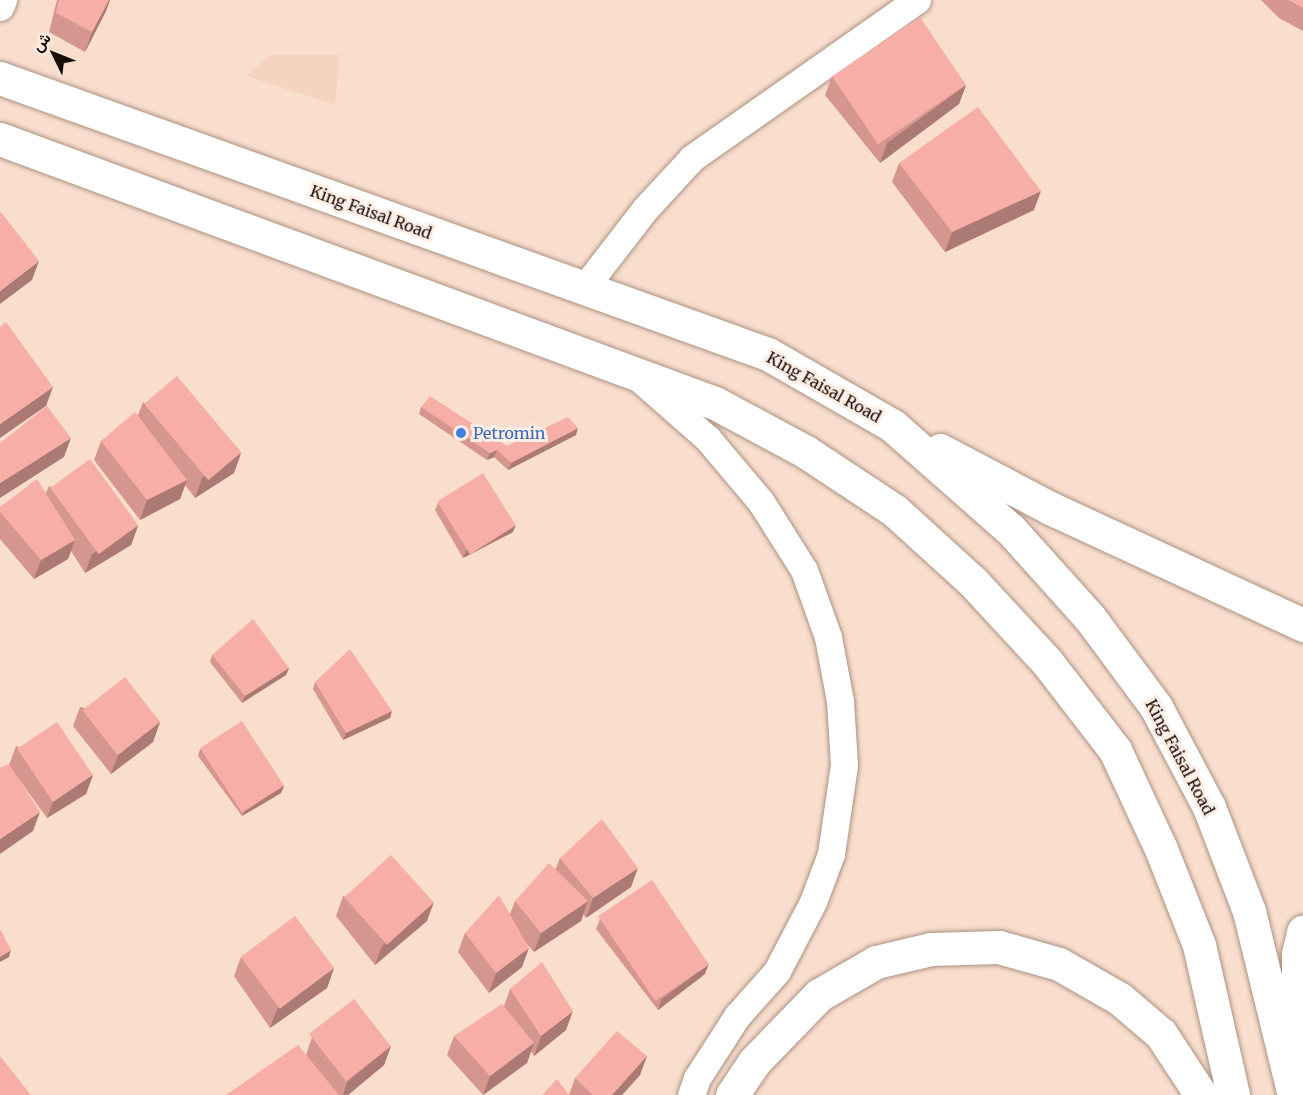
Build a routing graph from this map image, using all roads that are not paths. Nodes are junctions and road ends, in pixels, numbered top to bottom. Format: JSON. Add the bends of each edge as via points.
{"nodes":[{"id":1,"x":3,"y":0,"type":"edge"},
{"id":2,"x":917,"y":0,"type":"edge"},
{"id":3,"x":0,"y":7,"type":"edge"},
{"id":4,"x":0,"y":78,"type":"edge"},
{"id":5,"x":0,"y":139,"type":"edge"},
{"id":6,"x":584,"y":288,"type":"junction"},
{"id":7,"x":630,"y":370,"type":"junction"},
{"id":8,"x":893,"y":426,"type":"junction"},
{"id":9,"x":1303,"y":625,"type":"edge"},
{"id":10,"x":1303,"y":932,"type":"edge"},
{"id":11,"x":691,"y":1095,"type":"edge"},
{"id":12,"x":732,"y":1095,"type":"edge"},
{"id":13,"x":1201,"y":1095,"type":"edge"},
{"id":14,"x":1233,"y":1095,"type":"edge"},
{"id":15,"x":1296,"y":1095,"type":"edge"}],
"edges":[{"from":1,"to":3,"type":"street"},
{"from":2,"to":6,"type":"street","via":[[692,158],[645,209]]},
{"from":4,"to":6,"type":"main road","name":"King Faisal Road"},
{"from":5,"to":7,"type":"main road"},
{"from":6,"to":8,"type":"main road","name":"King Faisal Road","via":[[768,354]]},
{"from":7,"to":11,"type":"street","via":[[708,439],[761,502],[804,570],[828,637],[840,701],[844,765],[831,854],[813,902],[777,970],[737,1016],[697,1078]]},
{"from":7,"to":14,"type":"main road","via":[[715,403],[806,452],[896,511],[973,582],[1047,662],[1115,750],[1161,849],[1199,945]]},
{"from":8,"to":9,"type":"main road","via":[[1052,509]]},
{"from":8,"to":15,"type":"main road","name":"King Faisal Road","via":[[1011,530],[1090,618],[1156,707],[1209,807],[1249,911]]},
{"from":10,"to":15,"type":"main road","via":[[1298,954]]},
{"from":12,"to":13,"type":"main road","via":[[754,1062],[819,995],[876,962],[931,949],[999,947],[1059,964],[1120,999],[1161,1034]]}]}
